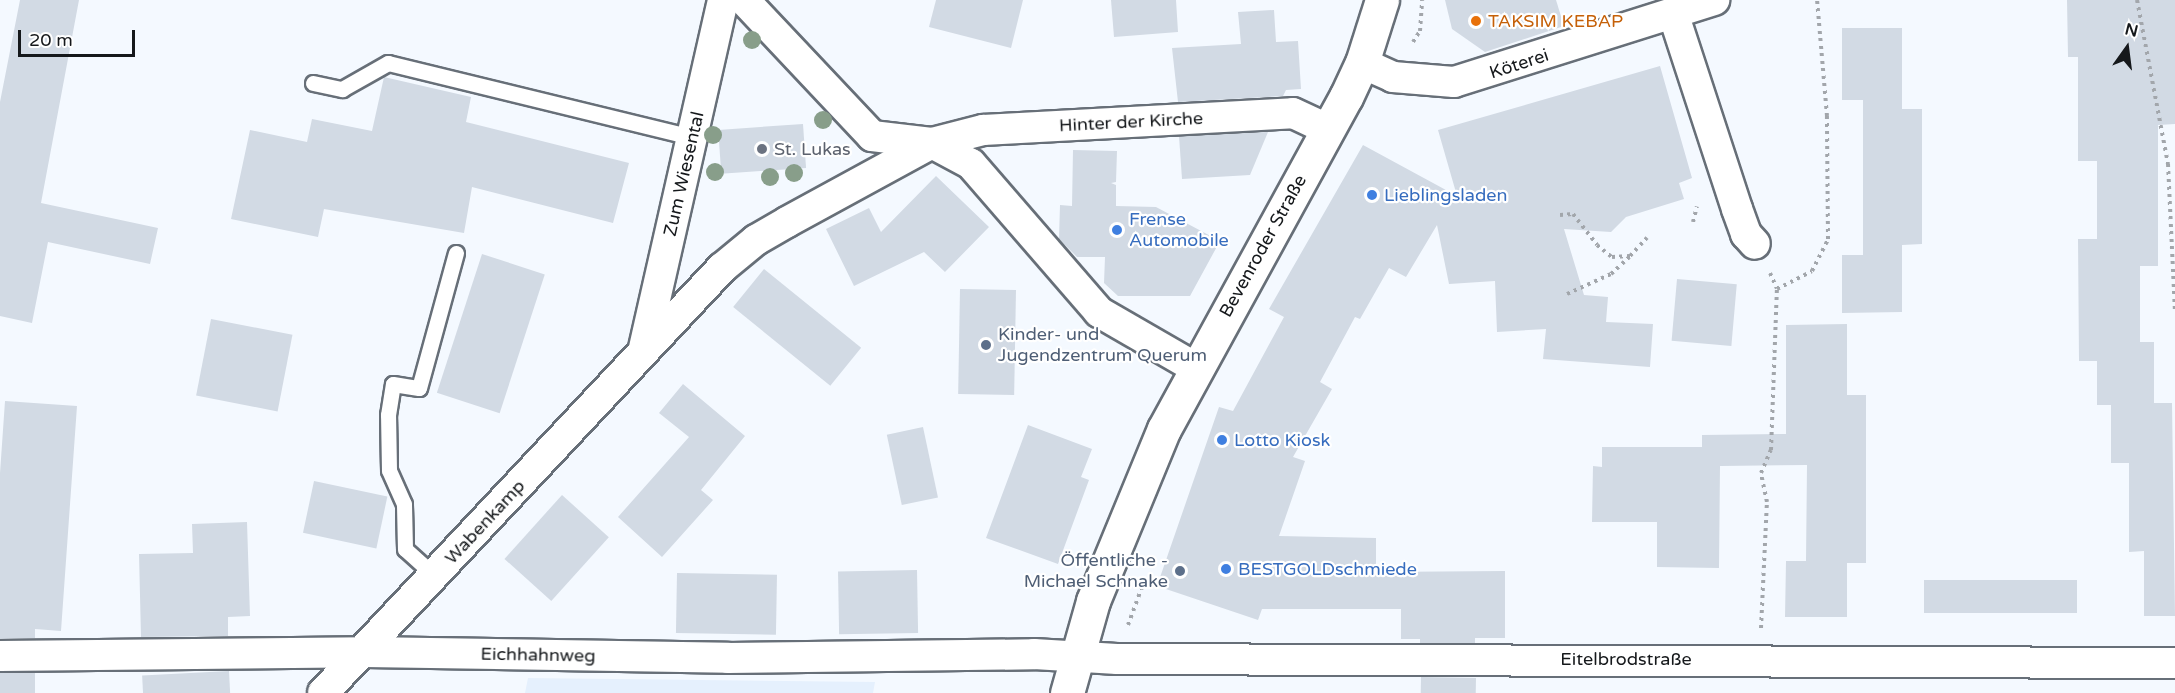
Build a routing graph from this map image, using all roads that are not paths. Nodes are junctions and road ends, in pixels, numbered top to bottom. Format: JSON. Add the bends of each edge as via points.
{"nodes":[{"id":1,"x":723,"y":0,"type":"edge"},
{"id":2,"x":744,"y":0,"type":"edge"},
{"id":3,"x":1382,"y":0,"type":"edge"},
{"id":4,"x":1714,"y":0,"type":"edge"},
{"id":5,"x":1673,"y":13,"type":"junction"},
{"id":6,"x":1362,"y":63,"type":"junction"},
{"id":7,"x":314,"y":83,"type":"dead end"},
{"id":8,"x":1328,"y":129,"type":"junction"},
{"id":9,"x":692,"y":137,"type":"junction"},
{"id":10,"x":932,"y":142,"type":"junction"},
{"id":11,"x":1755,"y":244,"type":"dead end"},
{"id":12,"x":456,"y":253,"type":"dead end"},
{"id":13,"x":644,"y":348,"type":"junction"},
{"id":14,"x":1196,"y":368,"type":"junction"},
{"id":15,"x":435,"y":576,"type":"junction"},
{"id":16,"x":365,"y":652,"type":"junction"},
{"id":17,"x":0,"y":656,"type":"edge"},
{"id":18,"x":1076,"y":656,"type":"junction"},
{"id":19,"x":2175,"y":663,"type":"edge"},
{"id":20,"x":323,"y":693,"type":"edge"},
{"id":21,"x":1067,"y":693,"type":"edge"}],
"edges":[{"from":1,"to":9,"type":"street","name":"Zum Wiesental"},
{"from":2,"to":10,"type":"street","via":[[872,136]]},
{"from":3,"to":6,"type":"main road","name":"Bevenroder Straße"},
{"from":4,"to":5,"type":"street","name":"Köterei"},
{"from":5,"to":6,"type":"street","name":"Köterei","via":[[1485,76],[1454,82],[1393,76]]},
{"from":5,"to":11,"type":"street","via":[[1746,234]]},
{"from":6,"to":8,"type":"main road","name":"Bevenroder Straße"},
{"from":7,"to":9,"type":"lane","via":[[342,89],[388,63]]},
{"from":8,"to":10,"type":"street","name":"Hinter der Kirche","via":[[1293,112],[983,130]]},
{"from":8,"to":14,"type":"main road","name":"Bevenroder Straße"},
{"from":9,"to":13,"type":"street","name":"Zum Wiesental"},
{"from":10,"to":13,"type":"street","name":"Hinter der Kirche","via":[[756,240],[722,268]]},
{"from":10,"to":14,"type":"street","via":[[971,164],[1099,312]]},
{"from":12,"to":15,"type":"lane","via":[[419,388],[393,384],[388,415],[389,470],[404,504],[405,549]]},
{"from":13,"to":15,"type":"street","name":"Wabenkamp"},
{"from":14,"to":18,"type":"main road","name":"Bevenroder Straße","via":[[1138,486]]},
{"from":15,"to":16,"type":"street","name":"Wabenkamp"},
{"from":16,"to":17,"type":"street","name":"Eichhahnweg"},
{"from":16,"to":18,"type":"street","name":"Eichhahnweg","via":[[728,658]]},
{"from":16,"to":20,"type":"street","name":"Wabenkamp"},
{"from":18,"to":19,"type":"street","name":"Eitelbrodstraße"},
{"from":18,"to":21,"type":"main road","name":"Bevenroder Straße"}]}
